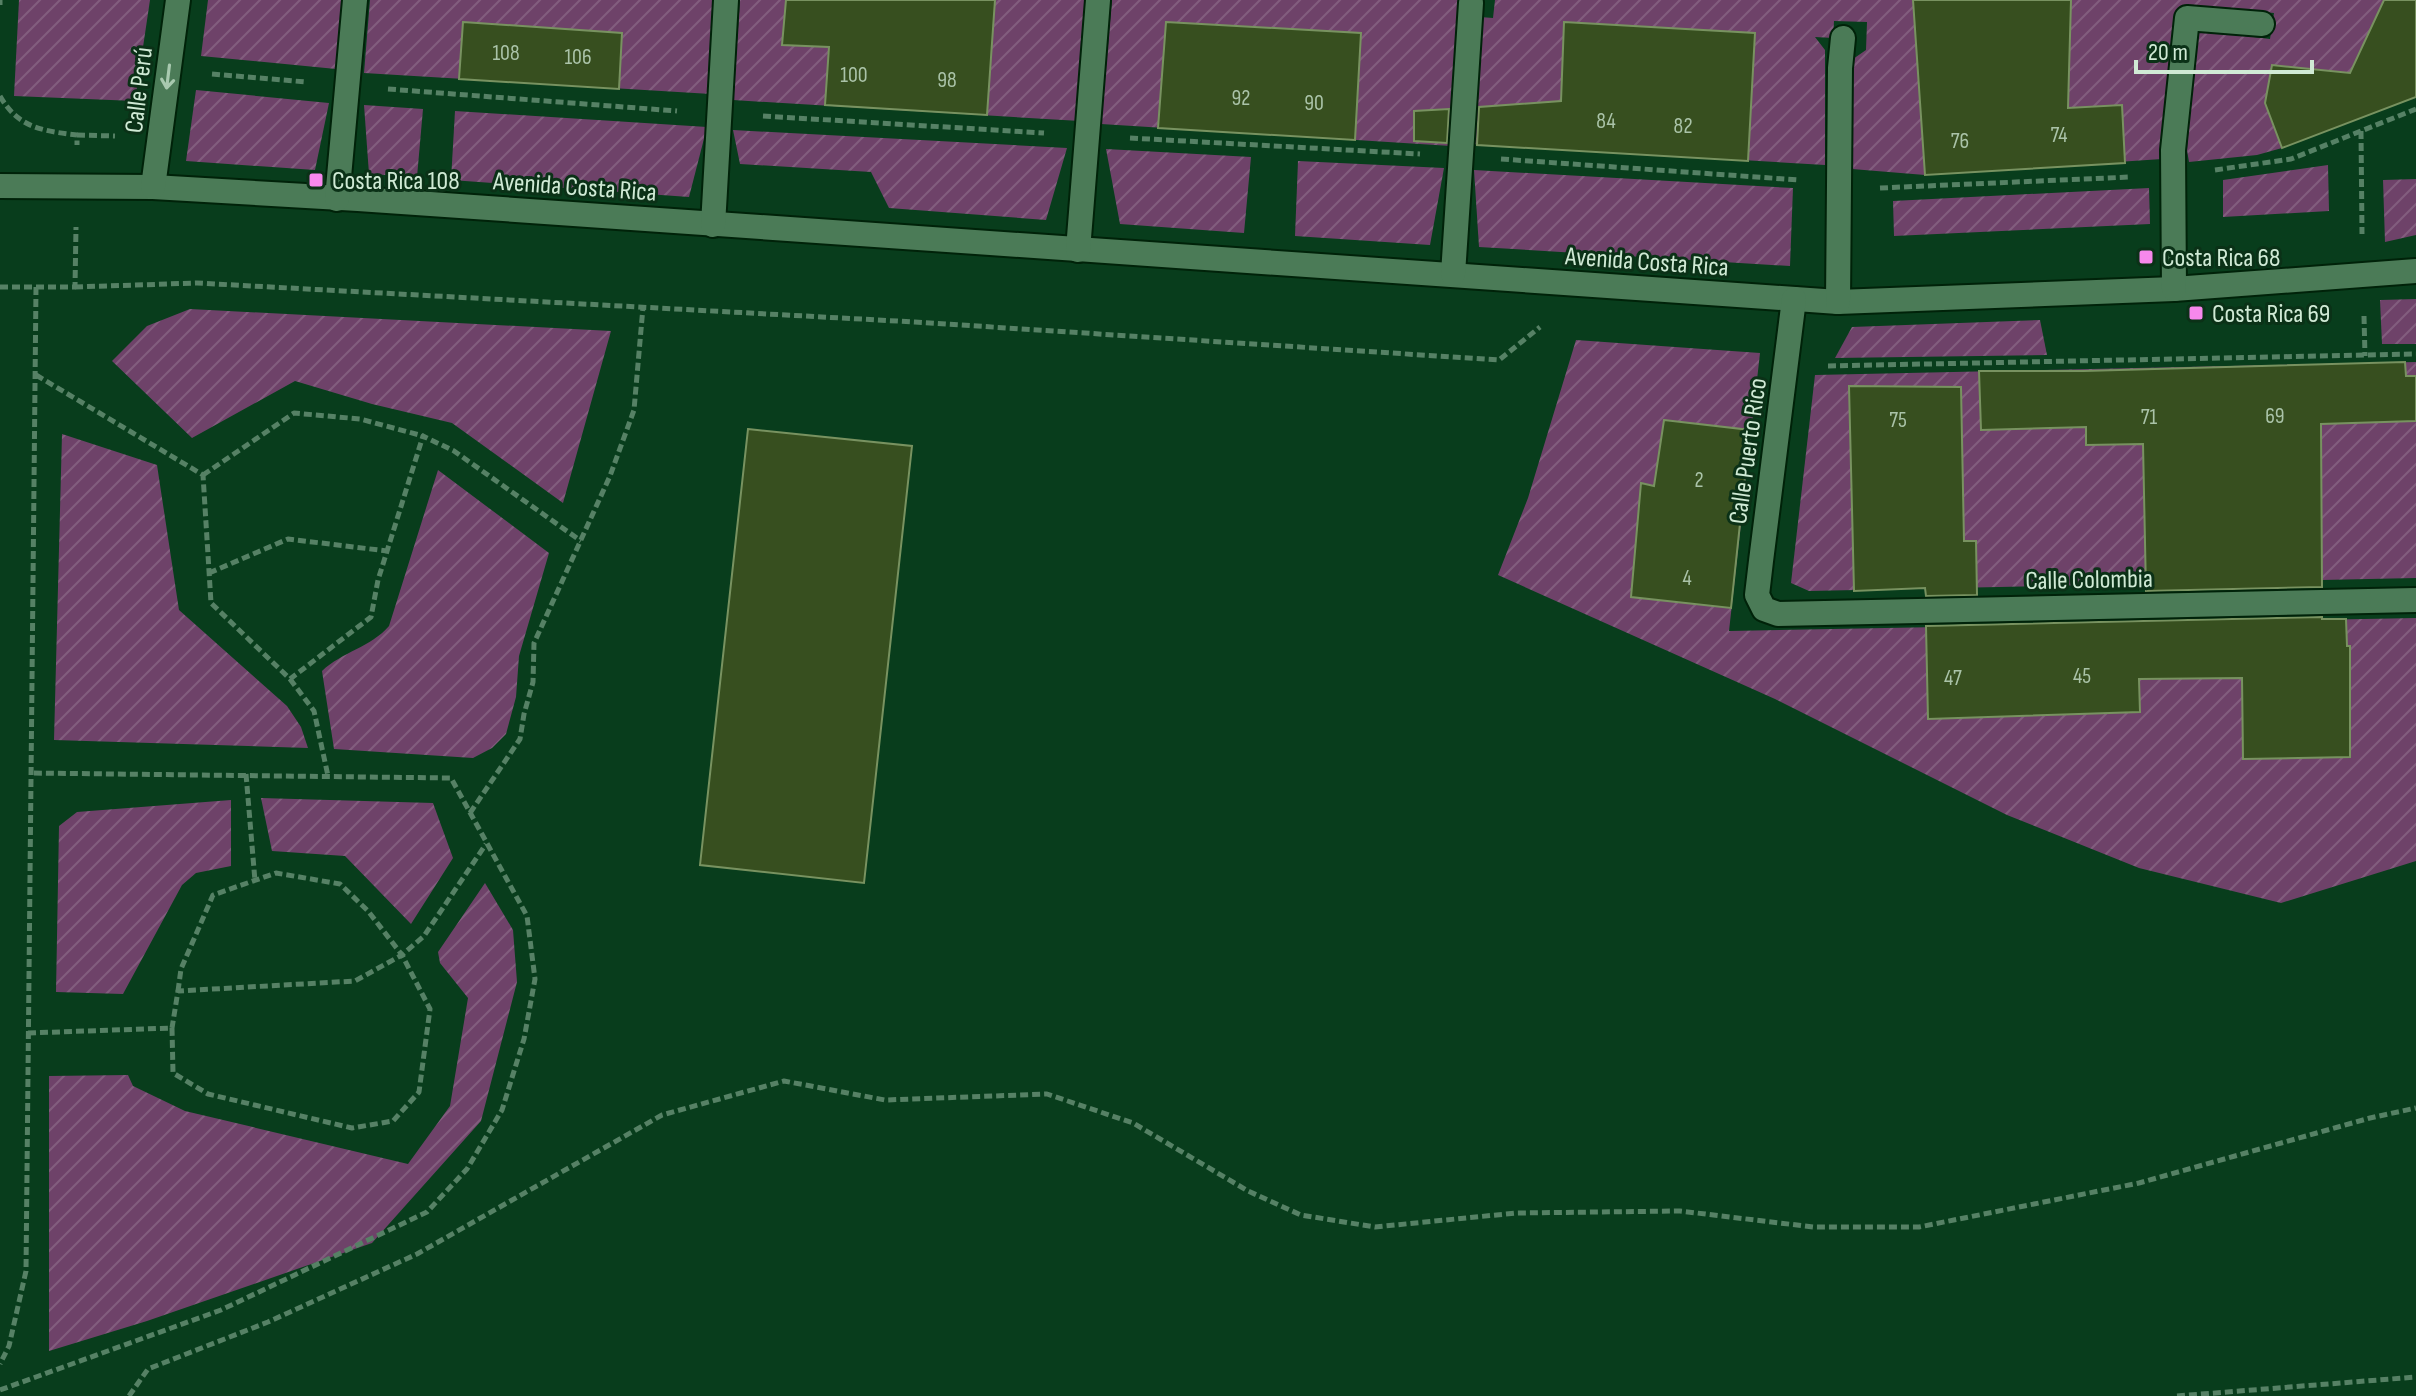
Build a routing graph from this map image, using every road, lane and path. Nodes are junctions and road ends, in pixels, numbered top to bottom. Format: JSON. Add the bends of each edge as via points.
{"nodes":[{"id":1,"x":178,"y":0,"type":"edge"},
{"id":2,"x":355,"y":0,"type":"edge"},
{"id":3,"x":726,"y":0,"type":"edge"},
{"id":4,"x":1098,"y":0,"type":"edge"},
{"id":5,"x":1471,"y":3,"type":"dead end"},
{"id":6,"x":2262,"y":24,"type":"dead end"},
{"id":7,"x":1843,"y":38,"type":"dead end"},
{"id":8,"x":169,"y":70,"type":"junction"},
{"id":9,"x":347,"y":86,"type":"junction"},
{"id":10,"x":2416,"y":109,"type":"edge"},
{"id":11,"x":719,"y":114,"type":"junction"},
{"id":12,"x":2361,"y":131,"type":"junction"},
{"id":13,"x":1087,"y":135,"type":"junction"},
{"id":14,"x":1459,"y":156,"type":"junction"},
{"id":15,"x":2173,"y":176,"type":"junction"},
{"id":16,"x":1840,"y":183,"type":"junction"},
{"id":17,"x":0,"y":186,"type":"edge"},
{"id":18,"x":153,"y":187,"type":"junction"},
{"id":19,"x":337,"y":199,"type":"junction"},
{"id":20,"x":713,"y":225,"type":"junction"},
{"id":21,"x":1078,"y":250,"type":"junction"},
{"id":22,"x":2416,"y":271,"type":"edge"},
{"id":23,"x":1453,"y":274,"type":"junction"},
{"id":24,"x":2363,"y":275,"type":"junction"},
{"id":25,"x":0,"y":287,"type":"edge"},
{"id":26,"x":75,"y":287,"type":"dead end"},
{"id":27,"x":2174,"y":289,"type":"junction"},
{"id":28,"x":1794,"y":299,"type":"junction"},
{"id":29,"x":1838,"y":302,"type":"junction"},
{"id":30,"x":643,"y":307,"type":"junction"},
{"id":31,"x":1548,"y":320,"type":"dead end"},
{"id":32,"x":2416,"y":354,"type":"edge"},
{"id":33,"x":1787,"y":366,"type":"junction"},
{"id":34,"x":35,"y":374,"type":"junction"},
{"id":35,"x":423,"y":436,"type":"junction"},
{"id":36,"x":203,"y":475,"type":"junction"},
{"id":37,"x":581,"y":541,"type":"junction"},
{"id":38,"x":387,"y":551,"type":"junction"},
{"id":39,"x":209,"y":573,"type":"junction"},
{"id":40,"x":2416,"y":600,"type":"edge"},
{"id":41,"x":1764,"y":609,"type":"joint"},
{"id":42,"x":290,"y":679,"type":"junction"},
{"id":43,"x":30,"y":773,"type":"junction"},
{"id":44,"x":246,"y":774,"type":"junction"},
{"id":45,"x":328,"y":776,"type":"junction"},
{"id":46,"x":470,"y":813,"type":"junction"},
{"id":47,"x":486,"y":844,"type":"junction"},
{"id":48,"x":255,"y":881,"type":"junction"},
{"id":49,"x":402,"y":955,"type":"junction"},
{"id":50,"x":178,"y":991,"type":"junction"},
{"id":51,"x":172,"y":1028,"type":"junction"},
{"id":52,"x":28,"y":1033,"type":"junction"},
{"id":53,"x":2416,"y":1108,"type":"edge"},
{"id":54,"x":0,"y":1364,"type":"edge"},
{"id":55,"x":2416,"y":1377,"type":"edge"},
{"id":56,"x":0,"y":1390,"type":"edge"},
{"id":57,"x":129,"y":1396,"type":"edge"},
{"id":58,"x":2177,"y":1396,"type":"edge"}],
"edges":[{"from":1,"to":8,"type":"street","name":"Calle Perú"},
{"from":2,"to":9,"type":"street"},
{"from":3,"to":11,"type":"street"},
{"from":4,"to":13,"type":"street"},
{"from":5,"to":14,"type":"street"},
{"from":6,"to":15,"type":"street","via":[[2187,18]]},
{"from":7,"to":16,"type":"street"},
{"from":8,"to":9,"type":"path"},
{"from":8,"to":18,"type":"street","name":"Calle Perú","one_way":true},
{"from":9,"to":11,"type":"path"},
{"from":9,"to":19,"type":"street"},
{"from":10,"to":12,"type":"path"},
{"from":11,"to":13,"type":"path"},
{"from":11,"to":20,"type":"street"},
{"from":12,"to":15,"type":"path","via":[[2291,159]]},
{"from":12,"to":24,"type":"path"},
{"from":13,"to":14,"type":"path"},
{"from":13,"to":21,"type":"street"},
{"from":14,"to":16,"type":"path"},
{"from":14,"to":23,"type":"street"},
{"from":15,"to":16,"type":"path","via":[[1865,188]]},
{"from":15,"to":27,"type":"street"},
{"from":16,"to":29,"type":"street"},
{"from":17,"to":18,"type":"street","name":"Avenida Costa Rica"},
{"from":18,"to":19,"type":"street","name":"Avenida Costa Rica"},
{"from":19,"to":20,"type":"street","name":"Avenida Costa Rica"},
{"from":20,"to":21,"type":"street","name":"Avenida Costa Rica"},
{"from":21,"to":23,"type":"street","name":"Avenida Costa Rica"},
{"from":22,"to":24,"type":"street","name":"Avenida Costa Rica"},
{"from":23,"to":28,"type":"street","name":"Avenida Costa Rica"},
{"from":24,"to":27,"type":"street","name":"Avenida Costa Rica"},
{"from":25,"to":34,"type":"path","via":[[36,287]]},
{"from":26,"to":30,"type":"path","via":[[197,283]]},
{"from":27,"to":29,"type":"street","name":"Avenida Costa Rica"},
{"from":28,"to":29,"type":"street","name":"Avenida Costa Rica"},
{"from":28,"to":33,"type":"street","name":"Calle Puerto Rico"},
{"from":30,"to":31,"type":"path","via":[[1499,360]]},
{"from":30,"to":37,"type":"path","via":[[634,410]]},
{"from":32,"to":33,"type":"path"},
{"from":33,"to":41,"type":"street","name":"Calle Puerto Rico","via":[[1757,595]]},
{"from":34,"to":36,"type":"path"},
{"from":34,"to":43,"type":"path"},
{"from":35,"to":36,"type":"path","via":[[360,419],[294,413]]},
{"from":35,"to":37,"type":"path","via":[[454,451]]},
{"from":35,"to":38,"type":"path"},
{"from":36,"to":39,"type":"path"},
{"from":37,"to":46,"type":"path","via":[[534,643],[533,682],[520,739]]},
{"from":38,"to":39,"type":"path","via":[[288,539]]},
{"from":38,"to":42,"type":"path","via":[[371,617]]},
{"from":39,"to":42,"type":"path","via":[[211,603]]},
{"from":40,"to":41,"type":"street","name":"Calle Colombia","via":[[1794,614]]},
{"from":42,"to":45,"type":"path","via":[[314,711]]},
{"from":43,"to":44,"type":"path"},
{"from":43,"to":52,"type":"path"},
{"from":44,"to":45,"type":"path"},
{"from":44,"to":48,"type":"path"},
{"from":45,"to":46,"type":"path","via":[[451,778]]},
{"from":46,"to":47,"type":"path"},
{"from":47,"to":49,"type":"path","via":[[424,936]]},
{"from":47,"to":56,"type":"path","via":[[527,916],[535,979],[502,1110],[467,1169],[427,1212],[221,1310]]},
{"from":48,"to":49,"type":"path","via":[[276,873],[340,884]]},
{"from":48,"to":50,"type":"path","via":[[213,895],[181,969]]},
{"from":49,"to":50,"type":"path","via":[[355,981]]},
{"from":49,"to":51,"type":"path","via":[[430,1009],[419,1092],[393,1121],[352,1128],[208,1094],[173,1073]]},
{"from":50,"to":51,"type":"path"},
{"from":51,"to":52,"type":"path"},
{"from":52,"to":54,"type":"path","via":[[26,1271]]},
{"from":53,"to":57,"type":"path","via":[[2139,1183],[1919,1227],[1813,1227],[1680,1211],[1516,1213],[1375,1227],[1301,1215],[1248,1191],[1133,1123],[1047,1094],[885,1100],[784,1081],[662,1115],[417,1254],[148,1369]]},
{"from":55,"to":58,"type":"path"}]}
